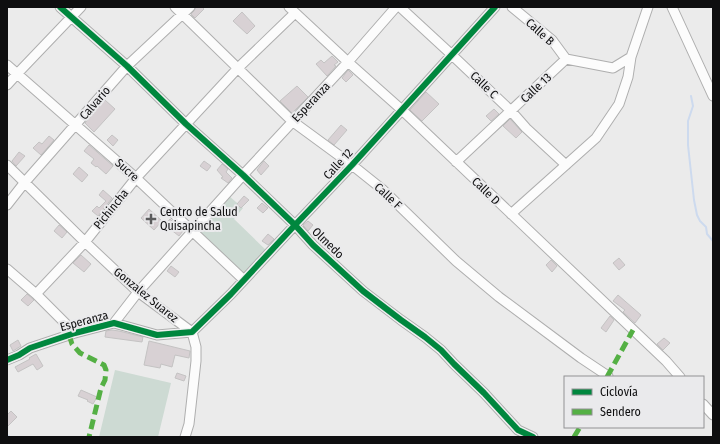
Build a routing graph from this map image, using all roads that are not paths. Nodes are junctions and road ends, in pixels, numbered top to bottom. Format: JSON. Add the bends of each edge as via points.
{"nodes":[{"id":1,"x":60,"y":7,"type":"edge"},
{"id":2,"x":81,"y":7,"type":"edge"},
{"id":3,"x":175,"y":7,"type":"edge"},
{"id":4,"x":190,"y":7,"type":"edge"},
{"id":5,"x":396,"y":7,"type":"edge"},
{"id":6,"x":400,"y":7,"type":"edge"},
{"id":7,"x":495,"y":7,"type":"edge"},
{"id":8,"x":512,"y":7,"type":"edge"},
{"id":9,"x":648,"y":7,"type":"edge"},
{"id":10,"x":672,"y":7,"type":"edge"},
{"id":11,"x":292,"y":10,"type":"edge"},
{"id":12,"x":183,"y":14,"type":"junction"},
{"id":13,"x":71,"y":17,"type":"junction"},
{"id":14,"x":452,"y":55,"type":"junction"},
{"id":15,"x":630,"y":57,"type":"junction"},
{"id":16,"x":566,"y":59,"type":"junction"},
{"id":17,"x":348,"y":62,"type":"junction"},
{"id":18,"x":7,"y":65,"type":"edge"},
{"id":19,"x":127,"y":66,"type":"junction"},
{"id":20,"x":238,"y":68,"type":"junction"},
{"id":21,"x":16,"y":74,"type":"junction"},
{"id":22,"x":7,"y":85,"type":"edge"},
{"id":23,"x":713,"y":96,"type":"edge"},
{"id":24,"x":402,"y":110,"type":"junction"},
{"id":25,"x":511,"y":111,"type":"junction"},
{"id":26,"x":292,"y":121,"type":"junction"},
{"id":27,"x":186,"y":124,"type":"junction"},
{"id":28,"x":76,"y":125,"type":"junction"},
{"id":29,"x":456,"y":162,"type":"junction"},
{"id":30,"x":7,"y":165,"type":"edge"},
{"id":31,"x":352,"y":165,"type":"junction"},
{"id":32,"x":566,"y":165,"type":"junction"},
{"id":33,"x":242,"y":175,"type":"junction"},
{"id":34,"x":136,"y":178,"type":"junction"},
{"id":35,"x":25,"y":182,"type":"junction"},
{"id":36,"x":7,"y":204,"type":"edge"},
{"id":37,"x":511,"y":214,"type":"junction"},
{"id":38,"x":295,"y":225,"type":"junction"},
{"id":39,"x":193,"y":232,"type":"junction"},
{"id":40,"x":85,"y":242,"type":"junction"},
{"id":41,"x":7,"y":268,"type":"edge"},
{"id":42,"x":244,"y":280,"type":"junction"},
{"id":43,"x":138,"y":292,"type":"junction"},
{"id":44,"x":36,"y":294,"type":"junction"},
{"id":45,"x":114,"y":323,"type":"junction"},
{"id":46,"x":192,"y":332,"type":"junction"},
{"id":47,"x":75,"y":333,"type":"junction"},
{"id":48,"x":7,"y":360,"type":"edge"},
{"id":49,"x":608,"y":376,"type":"dead end"},
{"id":50,"x":679,"y":376,"type":"edge"},
{"id":51,"x":704,"y":405,"type":"edge"},
{"id":52,"x":713,"y":415,"type":"edge"},
{"id":53,"x":185,"y":437,"type":"edge"},
{"id":54,"x":533,"y":437,"type":"edge"}],
"edges":[{"from":1,"to":13,"type":"street","name":"Olmedo"},
{"from":2,"to":13,"type":"street"},
{"from":3,"to":12,"type":"street","name":"Calle F"},
{"from":4,"to":12,"type":"street","name":"Calvario"},
{"from":5,"to":17,"type":"street","name":"Esperanza"},
{"from":6,"to":14,"type":"street","name":"Calle C"},
{"from":7,"to":14,"type":"street","name":"Calle 12"},
{"from":8,"to":16,"type":"street","name":"Calle B","via":[[552,40]]},
{"from":9,"to":15,"type":"street"},
{"from":10,"to":23,"type":"street"},
{"from":11,"to":17,"type":"street","name":"Calle D"},
{"from":11,"to":20,"type":"street","name":"Pichincha"},
{"from":12,"to":19,"type":"street","name":"Calvario"},
{"from":12,"to":20,"type":"street","name":"Calle F"},
{"from":13,"to":19,"type":"street","name":"Olmedo"},
{"from":13,"to":21,"type":"street"},
{"from":14,"to":24,"type":"street","name":"Calle 12"},
{"from":14,"to":25,"type":"street","name":"Calle C"},
{"from":15,"to":16,"type":"street","via":[[613,68]]},
{"from":15,"to":32,"type":"street","via":[[628,77],[619,104],[596,138]]},
{"from":16,"to":25,"type":"street","name":"Calle 13"},
{"from":17,"to":24,"type":"street","name":"Calle D"},
{"from":17,"to":26,"type":"street","name":"Esperanza"},
{"from":18,"to":21,"type":"street","name":"Sucre"},
{"from":19,"to":27,"type":"street","name":"Olmedo"},
{"from":19,"to":28,"type":"street","name":"Calvario"},
{"from":20,"to":26,"type":"street","name":"Calle F"},
{"from":20,"to":27,"type":"street","name":"Pichincha"},
{"from":21,"to":22,"type":"street"},
{"from":21,"to":28,"type":"street","name":"Sucre"},
{"from":24,"to":29,"type":"street","name":"Calle D"},
{"from":24,"to":31,"type":"street","name":"Calle 12"},
{"from":25,"to":29,"type":"street","name":"Calle 13"},
{"from":25,"to":32,"type":"street","name":"Calle C"},
{"from":26,"to":31,"type":"street","name":"Calle F"},
{"from":26,"to":33,"type":"street","name":"Esperanza"},
{"from":27,"to":33,"type":"street","name":"Olmedo"},
{"from":27,"to":34,"type":"street","name":"Pichincha"},
{"from":28,"to":34,"type":"street","name":"Sucre"},
{"from":28,"to":35,"type":"street","name":"Calvario"},
{"from":29,"to":37,"type":"street","name":"Calle D"},
{"from":30,"to":35,"type":"street","name":"Gonzalez Suarez"},
{"from":31,"to":38,"type":"street","name":"Calle 12"},
{"from":31,"to":49,"type":"street","name":"Calle F","via":[[382,189],[456,261],[493,292]]},
{"from":32,"to":37,"type":"street"},
{"from":33,"to":38,"type":"street","name":"Olmedo"},
{"from":33,"to":39,"type":"street","name":"Esperanza"},
{"from":34,"to":39,"type":"street","name":"Sucre"},
{"from":34,"to":40,"type":"street","name":"Pichincha"},
{"from":35,"to":36,"type":"street","name":"Calvario"},
{"from":35,"to":40,"type":"street","name":"Gonzalez Suarez"},
{"from":37,"to":50,"type":"street","name":"Calle D"},
{"from":38,"to":42,"type":"street","name":"Calle 12"},
{"from":38,"to":54,"type":"street","name":"Olmedo","via":[[363,291],[442,350],[518,430]]},
{"from":39,"to":42,"type":"street","name":"Sucre"},
{"from":39,"to":43,"type":"street","name":"Esperanza"},
{"from":40,"to":43,"type":"street","name":"Gonzalez Suarez"},
{"from":40,"to":44,"type":"street","name":"Pichincha"},
{"from":41,"to":44,"type":"street"},
{"from":42,"to":46,"type":"street","name":"Calle 12"},
{"from":43,"to":45,"type":"street","name":"Esperanza"},
{"from":43,"to":46,"type":"street","name":"Gonzalez Suarez"},
{"from":44,"to":47,"type":"street"},
{"from":45,"to":46,"type":"street","name":"Esperanza","via":[[158,335]]},
{"from":45,"to":47,"type":"street","name":"Esperanza"},
{"from":46,"to":53,"type":"street","via":[[196,361],[189,424]]},
{"from":47,"to":48,"type":"street","name":"Esperanza","via":[[30,348]]},
{"from":51,"to":52,"type":"street"}]}
